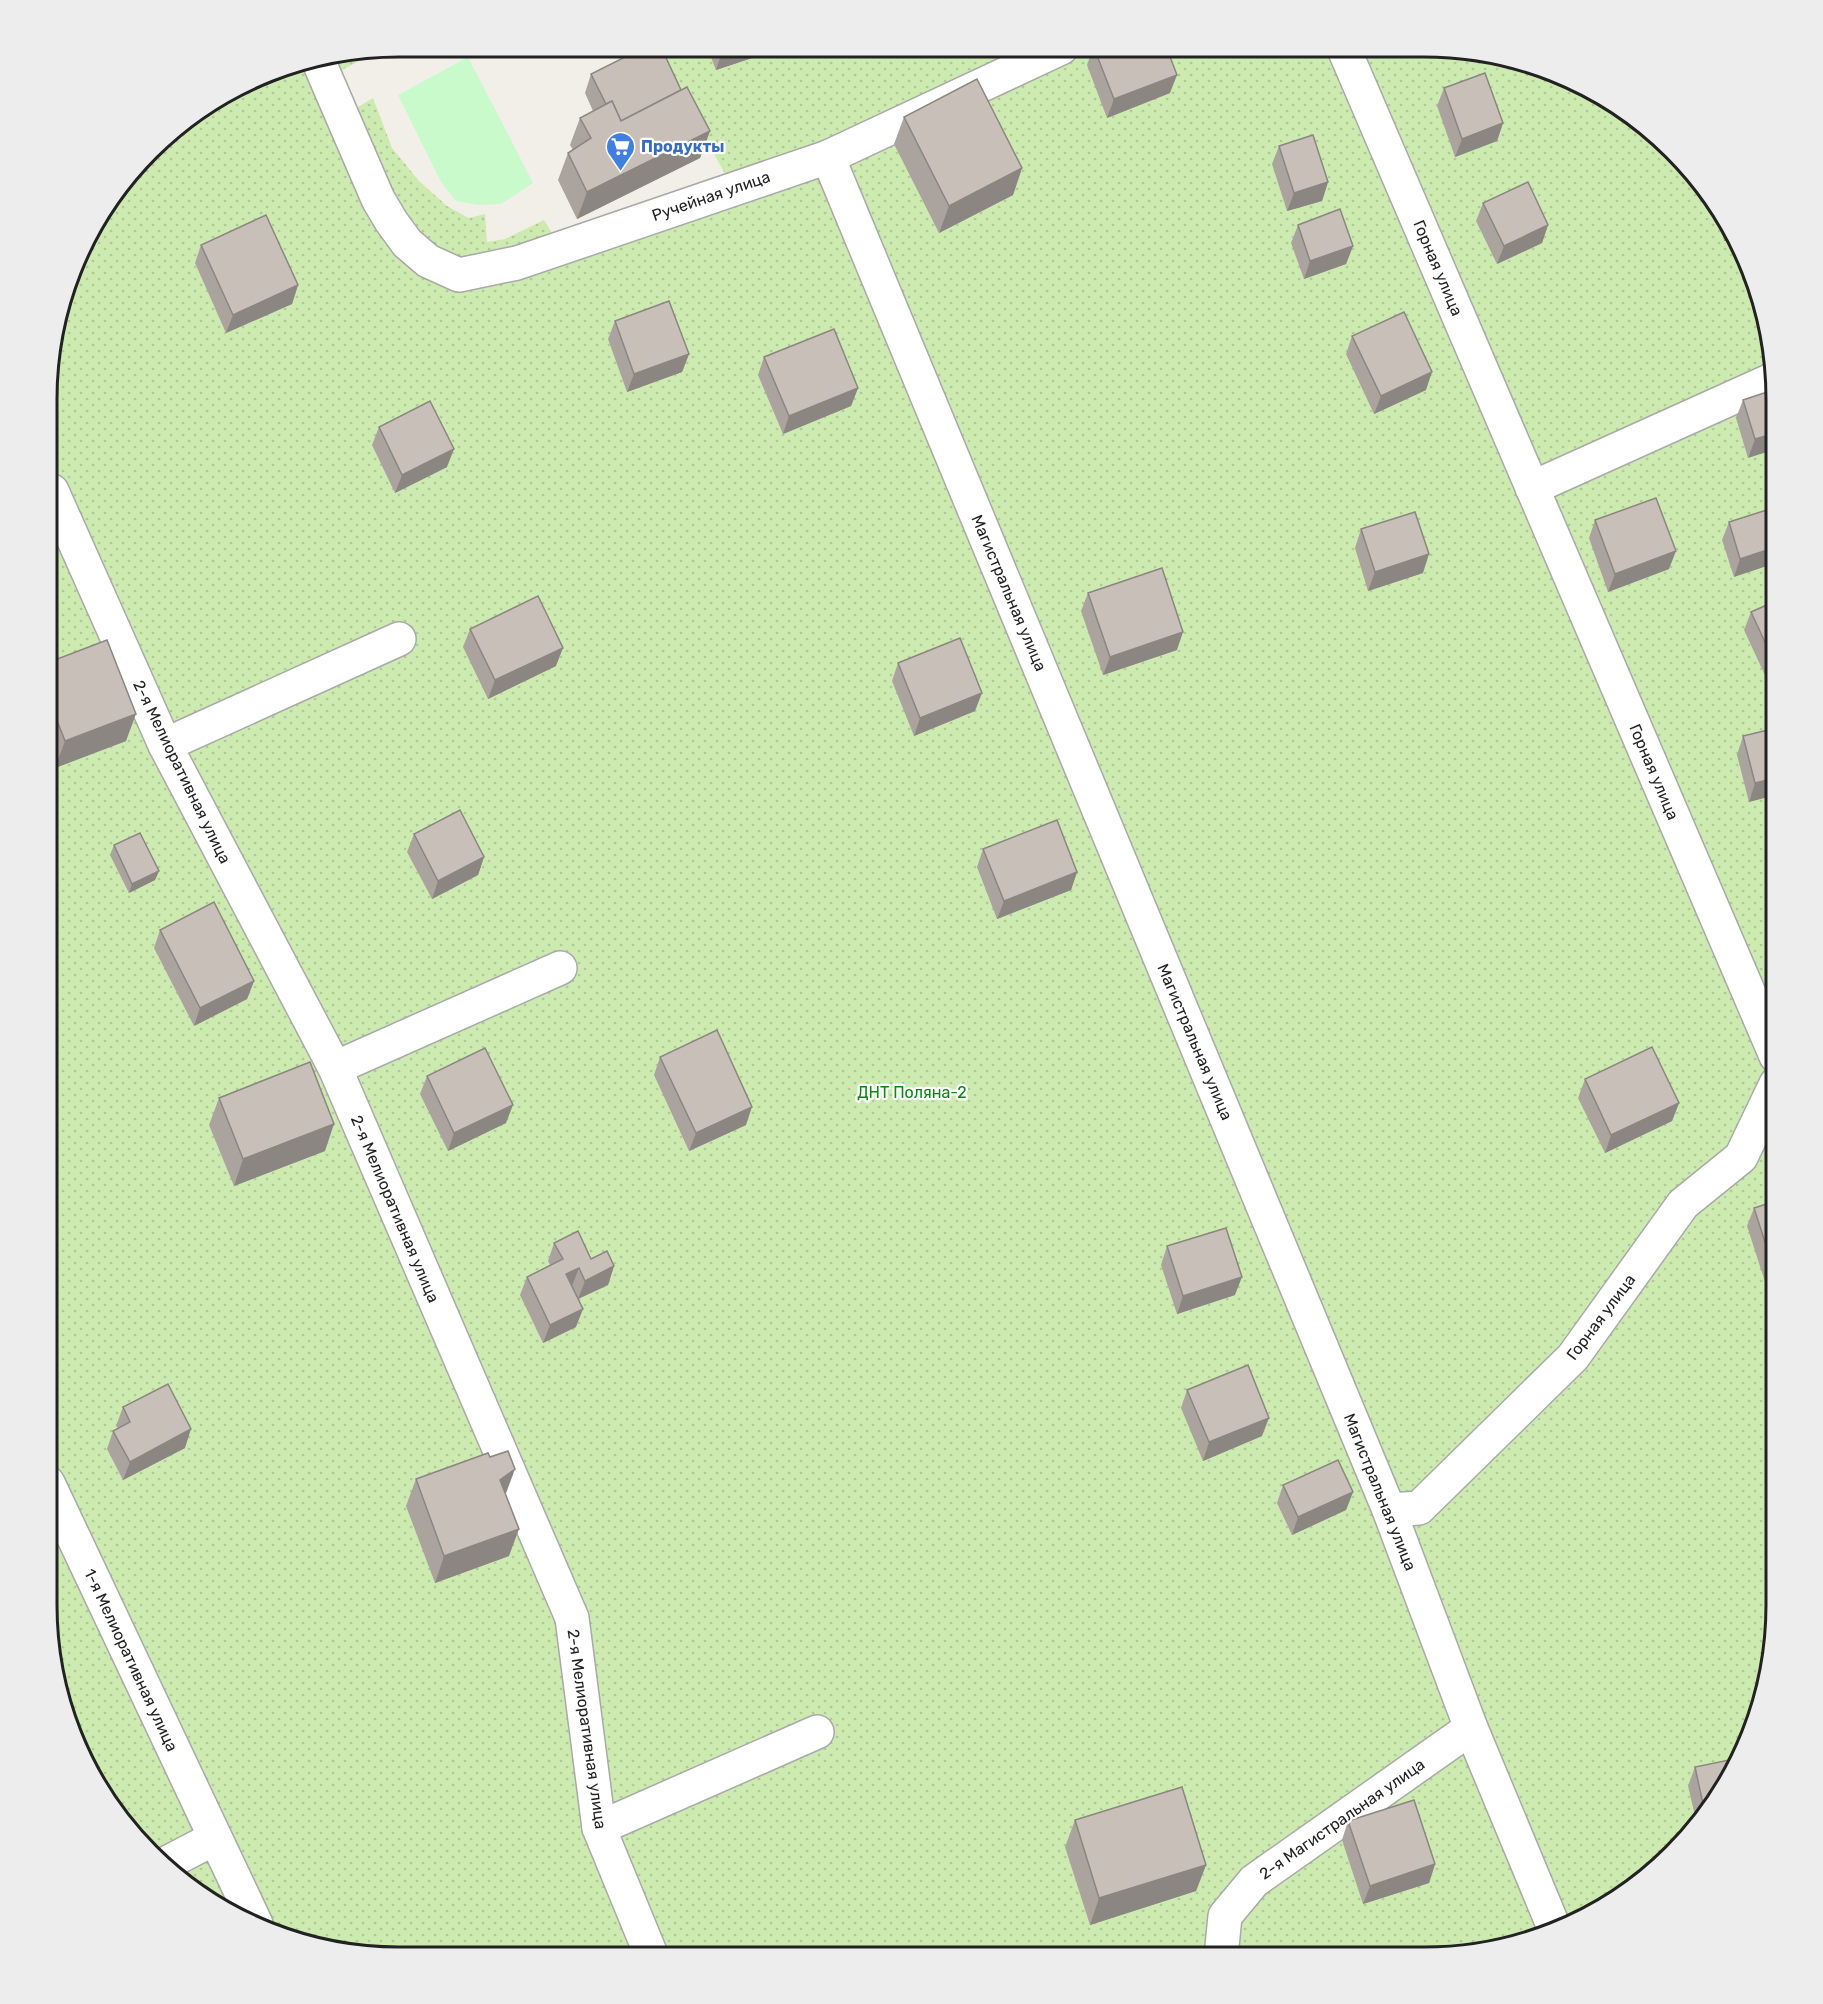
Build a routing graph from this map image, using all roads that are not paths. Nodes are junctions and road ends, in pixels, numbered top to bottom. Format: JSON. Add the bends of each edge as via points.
{"nodes":[{"id":1,"x":1042,"y":57,"type":"edge"},
{"id":2,"x":1347,"y":57,"type":"edge"},
{"id":3,"x":321,"y":67,"type":"edge"},
{"id":4,"x":828,"y":157,"type":"junction"},
{"id":5,"x":1765,"y":383,"type":"edge"},
{"id":6,"x":1532,"y":488,"type":"junction"},
{"id":7,"x":57,"y":501,"type":"edge"},
{"id":8,"x":399,"y":639,"type":"dead end"},
{"id":9,"x":165,"y":745,"type":"junction"},
{"id":10,"x":560,"y":969,"type":"dead end"},
{"id":11,"x":1766,"y":1033,"type":"edge"},
{"id":12,"x":335,"y":1068,"type":"junction"},
{"id":13,"x":1766,"y":1105,"type":"edge"},
{"id":14,"x":57,"y":1503,"type":"edge"},
{"id":15,"x":1389,"y":1510,"type":"junction"},
{"id":16,"x":1471,"y":1728,"type":"junction"},
{"id":17,"x":817,"y":1732,"type":"dead end"},
{"id":18,"x":599,"y":1828,"type":"junction"},
{"id":19,"x":215,"y":1838,"type":"junction"},
{"id":20,"x":171,"y":1861,"type":"edge"},
{"id":21,"x":251,"y":1913,"type":"edge"},
{"id":22,"x":1552,"y":1922,"type":"edge"},
{"id":23,"x":647,"y":1947,"type":"edge"},
{"id":24,"x":1222,"y":1947,"type":"edge"}],
"edges":[{"from":1,"to":4,"type":"street","name":"Ручейная улица"},
{"from":2,"to":6,"type":"street","name":"Горная улица"},
{"from":3,"to":4,"type":"street","name":"Ручейная улица","via":[[378,199],[407,243],[428,261],[459,275],[517,263]]},
{"from":4,"to":15,"type":"street","name":"Магистральная улица"},
{"from":5,"to":6,"type":"street"},
{"from":6,"to":11,"type":"street","name":"Горная улица"},
{"from":7,"to":9,"type":"street","name":"2-я Мелиоративная улица"},
{"from":8,"to":9,"type":"street"},
{"from":9,"to":12,"type":"street","name":"2-я Мелиоративная улица"},
{"from":10,"to":12,"type":"street"},
{"from":12,"to":18,"type":"street","name":"2-я Мелиоративная улица","via":[[572,1618]]},
{"from":13,"to":15,"type":"street","name":"Горная улица","via":[[1741,1157],[1683,1204],[1573,1357],[1419,1508]]},
{"from":14,"to":19,"type":"street","name":"1-я Мелиоративная улица"},
{"from":15,"to":16,"type":"street","name":"Магистральная улица"},
{"from":16,"to":22,"type":"street","name":"Магистральная улица"},
{"from":16,"to":24,"type":"street","name":"2-я Магистральная улица","via":[[1254,1881],[1226,1916]]},
{"from":17,"to":18,"type":"street"},
{"from":18,"to":23,"type":"street","name":"2-я Мелиоративная улица"},
{"from":19,"to":20,"type":"street"},
{"from":19,"to":21,"type":"street","name":"1-я Мелиоративная улица"}]}
